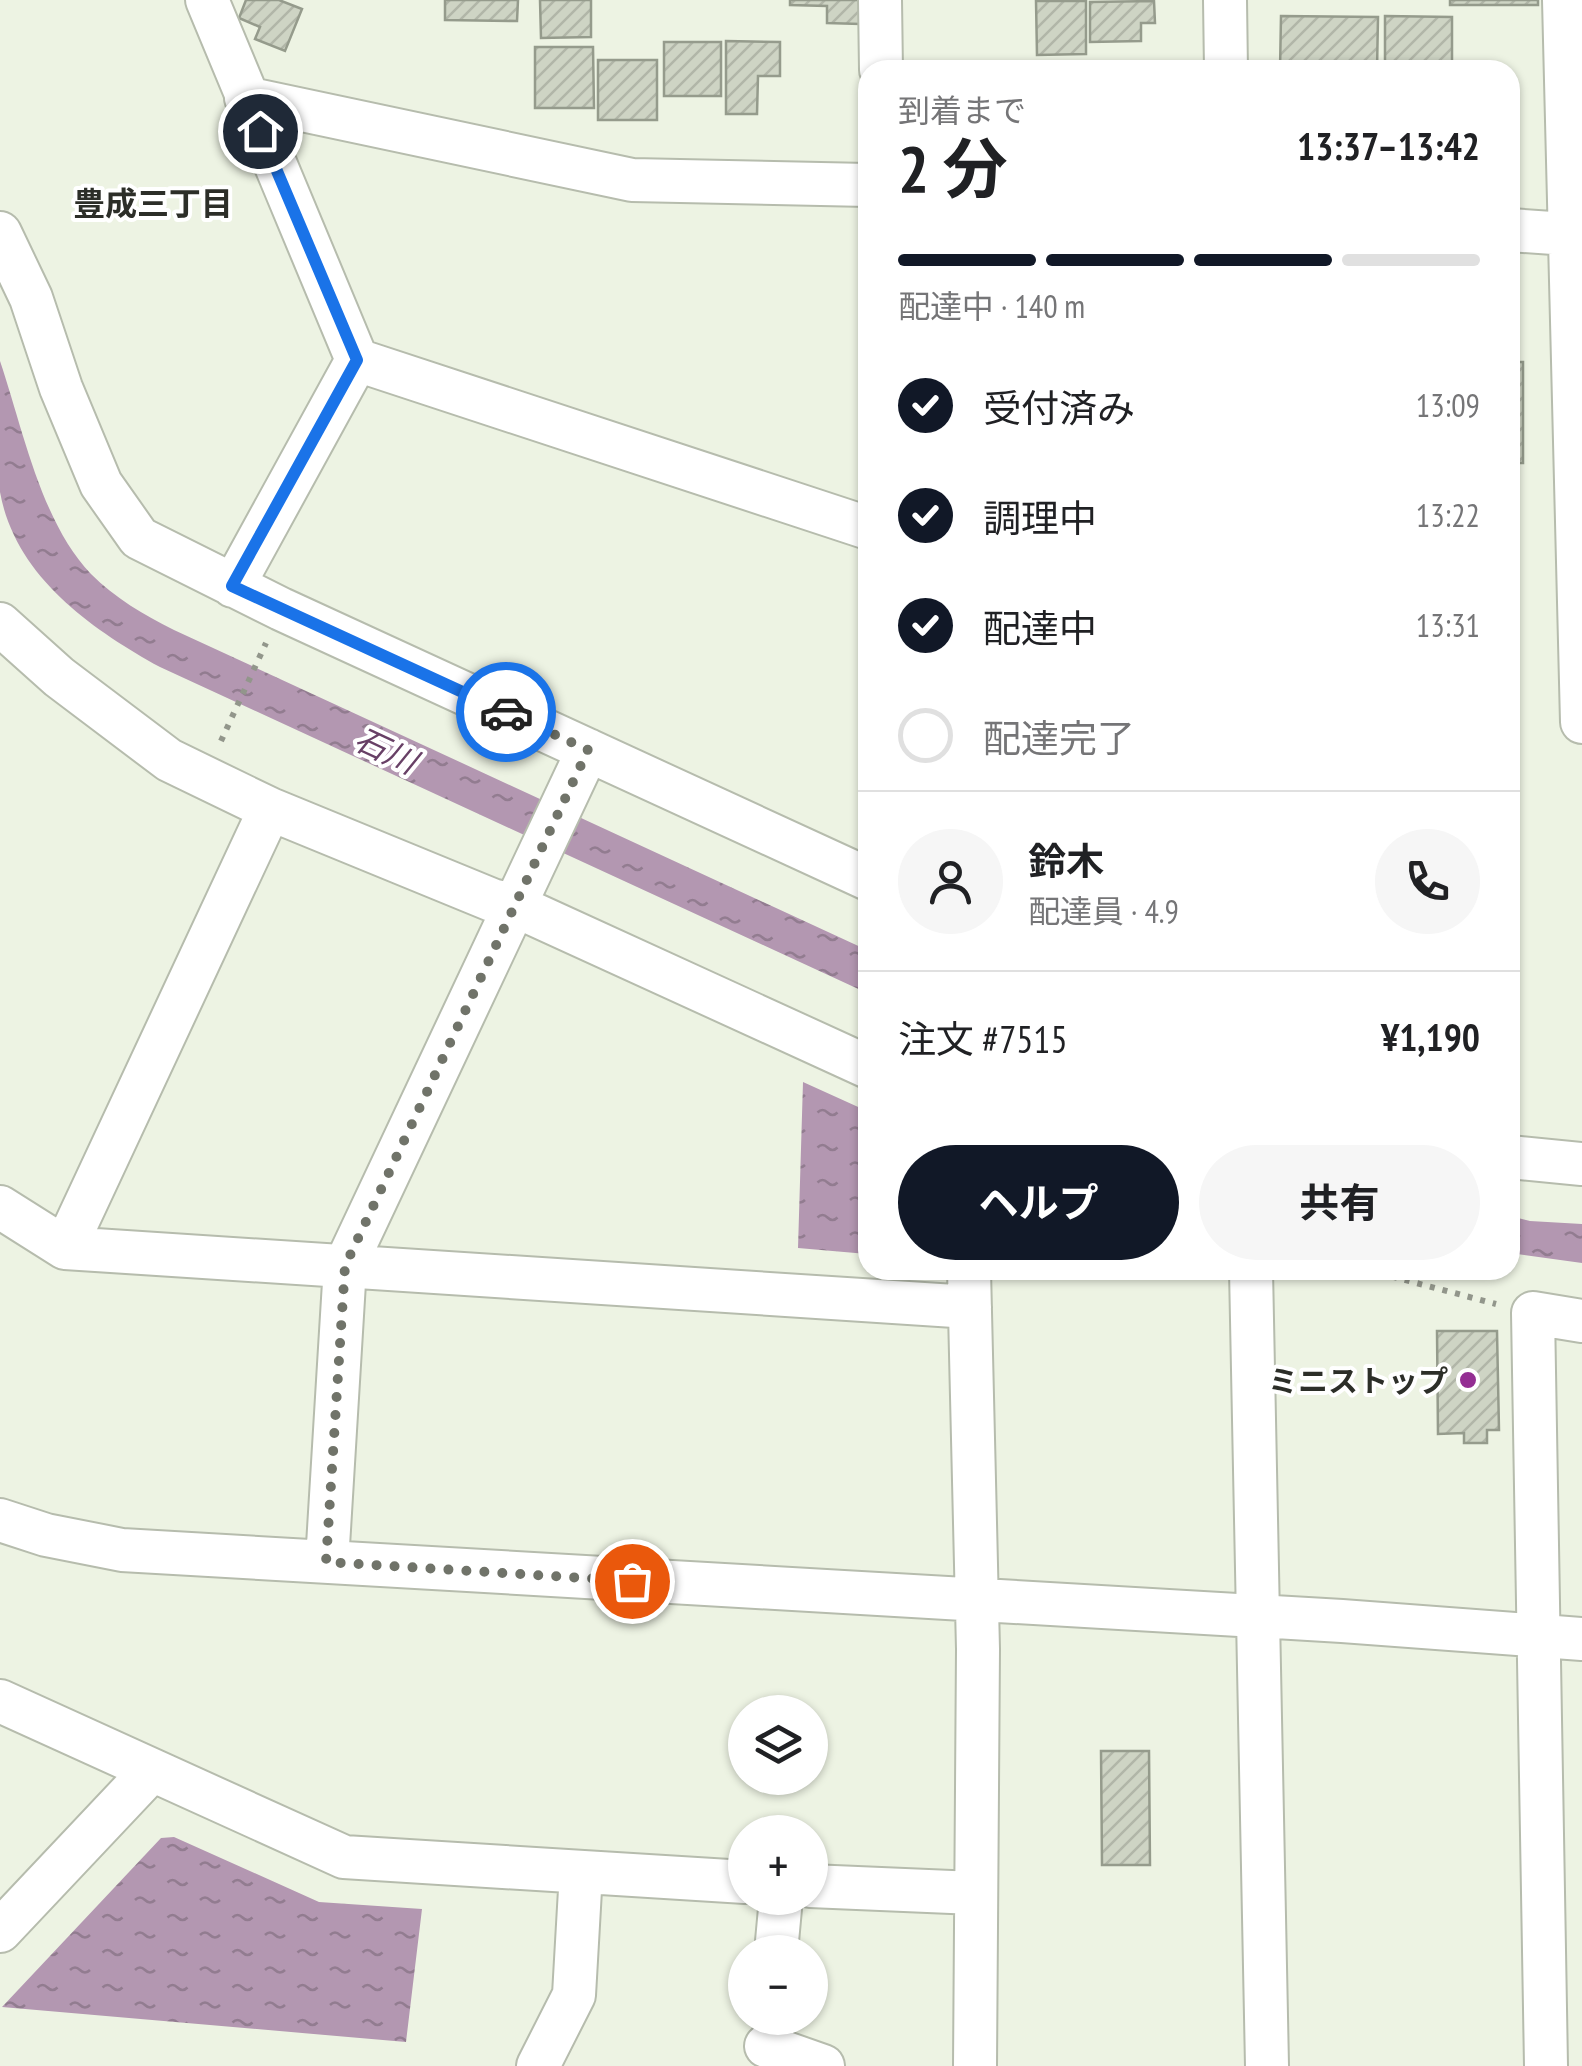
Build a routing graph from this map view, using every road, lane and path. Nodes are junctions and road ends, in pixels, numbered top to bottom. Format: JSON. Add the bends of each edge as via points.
{"nodes":[{"id":1,"x":207,"y":0,"type":"edge"},
{"id":2,"x":880,"y":0,"type":"edge"},
{"id":3,"x":1225,"y":0,"type":"edge"},
{"id":4,"x":1564,"y":0,"type":"edge"},
{"id":5,"x":881,"y":60,"type":"edge"},
{"id":6,"x":1226,"y":60,"type":"edge"},
{"id":7,"x":246,"y":98,"type":"junction"},
{"id":8,"x":858,"y":185,"type":"edge"},
{"id":9,"x":1520,"y":231,"type":"edge"},
{"id":10,"x":0,"y":234,"type":"edge"},
{"id":11,"x":1576,"y":235,"type":"edge"},
{"id":12,"x":357,"y":360,"type":"junction"},
{"id":13,"x":858,"y":525,"type":"edge"},
{"id":14,"x":232,"y":586,"type":"junction"},
{"id":15,"x":1580,"y":586,"type":"edge"},
{"id":16,"x":0,"y":624,"type":"edge"},
{"id":17,"x":269,"y":636,"type":"dead end"},
{"id":18,"x":1582,"y":722,"type":"edge"},
{"id":19,"x":220,"y":742,"type":"dead end"},
{"id":20,"x":588,"y":750,"type":"junction"},
{"id":21,"x":270,"y":810,"type":"junction"},
{"id":22,"x":858,"y":874,"type":"edge"},
{"id":23,"x":520,"y":898,"type":"junction"},
{"id":24,"x":858,"y":1062,"type":"edge"},
{"id":25,"x":1520,"y":1160,"type":"edge"},
{"id":26,"x":1582,"y":1164,"type":"edge"},
{"id":27,"x":0,"y":1207,"type":"edge"},
{"id":28,"x":65,"y":1248,"type":"junction"},
{"id":29,"x":345,"y":1266,"type":"junction"},
{"id":30,"x":1251,"y":1280,"type":"edge"},
{"id":31,"x":1405,"y":1280,"type":"edge"},
{"id":32,"x":970,"y":1288,"type":"edge"},
{"id":33,"x":1533,"y":1314,"type":"junction"},
{"id":34,"x":1582,"y":1321,"type":"edge"},
{"id":35,"x":0,"y":1520,"type":"edge"},
{"id":36,"x":326,"y":1562,"type":"junction"},
{"id":37,"x":976,"y":1601,"type":"junction"},
{"id":38,"x":1258,"y":1617,"type":"junction"},
{"id":39,"x":1540,"y":1636,"type":"junction"},
{"id":40,"x":1582,"y":1639,"type":"edge"},
{"id":41,"x":0,"y":1701,"type":"edge"},
{"id":42,"x":150,"y":1771,"type":"junction"},
{"id":43,"x":581,"y":1872,"type":"junction"},
{"id":44,"x":728,"y":1881,"type":"edge"},
{"id":45,"x":828,"y":1887,"type":"edge"},
{"id":46,"x":975,"y":1893,"type":"junction"},
{"id":47,"x":1562,"y":1923,"type":"edge"},
{"id":48,"x":0,"y":1931,"type":"edge"},
{"id":49,"x":766,"y":2043,"type":"edge"},
{"id":50,"x":538,"y":2066,"type":"edge"},
{"id":51,"x":823,"y":2066,"type":"edge"},
{"id":52,"x":975,"y":2066,"type":"edge"},
{"id":53,"x":1268,"y":2066,"type":"edge"},
{"id":54,"x":1546,"y":2066,"type":"edge"}],
"edges":[{"from":1,"to":7,"type":"street"},
{"from":2,"to":5,"type":"street"},
{"from":3,"to":6,"type":"street"},
{"from":4,"to":11,"type":"street"},
{"from":7,"to":8,"type":"street","via":[[632,180]]},
{"from":7,"to":12,"type":"street"},
{"from":9,"to":11,"type":"street"},
{"from":10,"to":14,"type":"street","via":[[101,484],[138,538]]},
{"from":11,"to":15,"type":"street"},
{"from":12,"to":13,"type":"street"},
{"from":12,"to":14,"type":"street"},
{"from":14,"to":20,"type":"street"},
{"from":15,"to":18,"type":"street"},
{"from":16,"to":21,"type":"street","via":[[168,760]]},
{"from":17,"to":19,"type":"path"},
{"from":20,"to":22,"type":"street"},
{"from":20,"to":23,"type":"street"},
{"from":21,"to":23,"type":"street","via":[[492,900]]},
{"from":21,"to":28,"type":"street"},
{"from":23,"to":24,"type":"street"},
{"from":23,"to":29,"type":"street"},
{"from":25,"to":26,"type":"street"},
{"from":27,"to":28,"type":"street"},
{"from":28,"to":29,"type":"street"},
{"from":29,"to":32,"type":"street"},
{"from":29,"to":36,"type":"street"},
{"from":30,"to":38,"type":"street"},
{"from":31,"to":33,"type":"path"},
{"from":32,"to":37,"type":"street"},
{"from":33,"to":34,"type":"street"},
{"from":33,"to":39,"type":"street"},
{"from":35,"to":36,"type":"street","via":[[122,1550]]},
{"from":36,"to":37,"type":"street"},
{"from":37,"to":38,"type":"street"},
{"from":37,"to":46,"type":"street"},
{"from":38,"to":39,"type":"street"},
{"from":38,"to":53,"type":"street"},
{"from":39,"to":40,"type":"street"},
{"from":39,"to":47,"type":"street"},
{"from":41,"to":42,"type":"street"},
{"from":42,"to":43,"type":"street","via":[[344,1857]]},
{"from":42,"to":48,"type":"street"},
{"from":43,"to":44,"type":"street"},
{"from":43,"to":50,"type":"street","via":[[574,1995]]},
{"from":45,"to":46,"type":"street"},
{"from":46,"to":52,"type":"street"},
{"from":47,"to":54,"type":"street"},
{"from":49,"to":51,"type":"street"}]}
